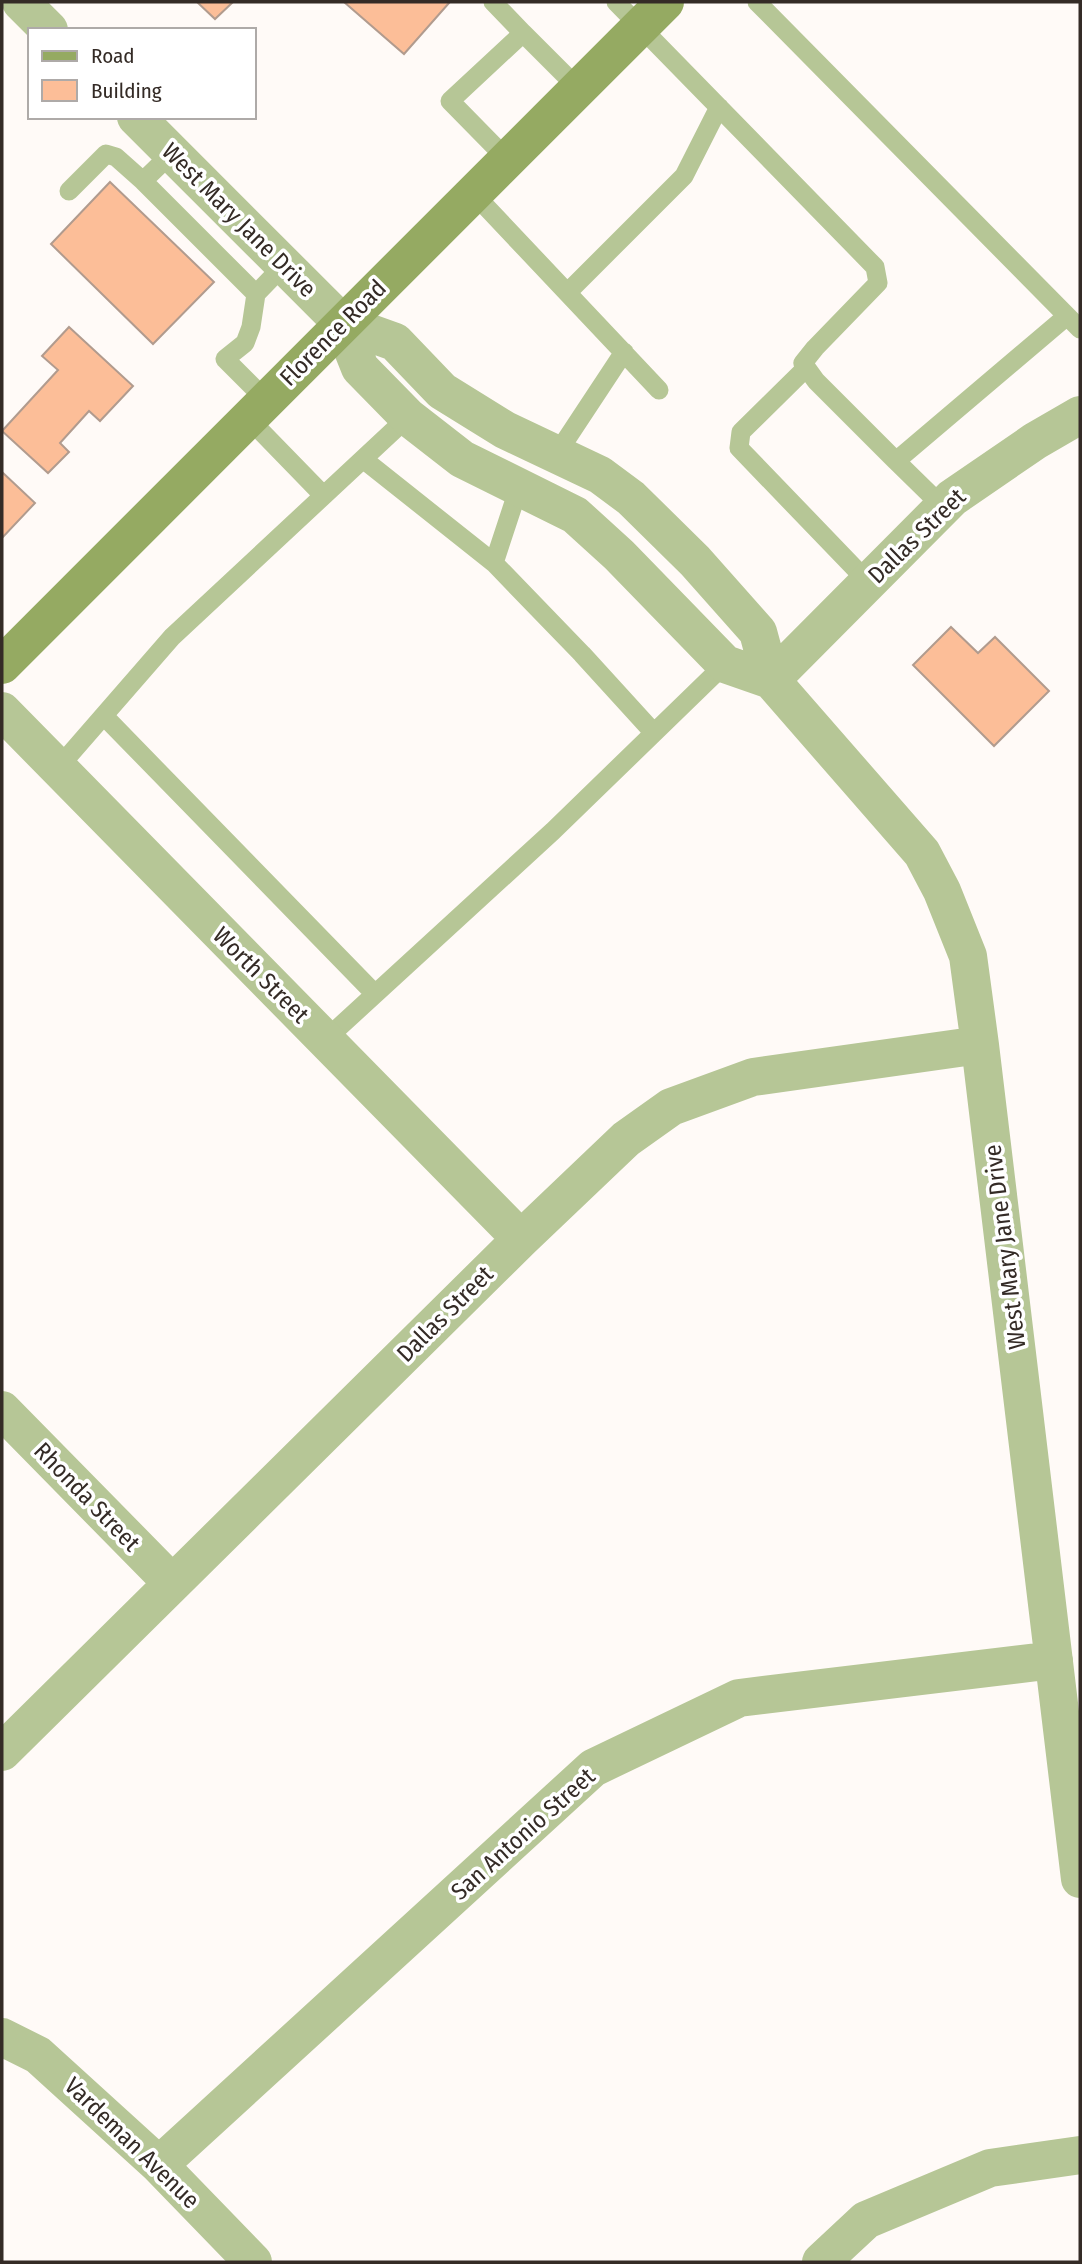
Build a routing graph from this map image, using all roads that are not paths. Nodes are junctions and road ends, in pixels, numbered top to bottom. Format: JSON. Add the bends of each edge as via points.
{"nodes":[{"id":1,"x":21,"y":2,"type":"edge"},
{"id":2,"x":493,"y":2,"type":"edge"},
{"id":3,"x":757,"y":2,"type":"edge"},
{"id":4,"x":640,"y":10,"type":"edge"},
{"id":5,"x":47,"y":28,"type":"edge"},
{"id":6,"x":523,"y":33,"type":"junction"},
{"id":7,"x":578,"y":88,"type":"junction"},
{"id":8,"x":719,"y":107,"type":"junction"},
{"id":9,"x":138,"y":119,"type":"edge"},
{"id":10,"x":172,"y":153,"type":"junction"},
{"id":11,"x":507,"y":159,"type":"junction"},
{"id":12,"x":143,"y":181,"type":"junction"},
{"id":13,"x":69,"y":191,"type":"dead end"},
{"id":14,"x":473,"y":193,"type":"junction"},
{"id":15,"x":284,"y":265,"type":"junction"},
{"id":16,"x":568,"y":292,"type":"junction"},
{"id":17,"x":256,"y":294,"type":"junction"},
{"id":18,"x":342,"y":323,"type":"junction"},
{"id":19,"x":1074,"y":323,"type":"edge"},
{"id":20,"x":624,"y":352,"type":"junction"},
{"id":21,"x":806,"y":368,"type":"junction"},
{"id":22,"x":659,"y":390,"type":"dead end"},
{"id":23,"x":257,"y":409,"type":"junction"},
{"id":24,"x":1080,"y":415,"type":"edge"},
{"id":25,"x":408,"y":417,"type":"junction"},
{"id":26,"x":556,"y":455,"type":"junction"},
{"id":27,"x":363,"y":459,"type":"junction"},
{"id":28,"x":896,"y":461,"type":"junction"},
{"id":29,"x":600,"y":475,"type":"junction"},
{"id":30,"x":519,"y":487,"type":"junction"},
{"id":31,"x":323,"y":495,"type":"junction"},
{"id":32,"x":943,"y":507,"type":"junction"},
{"id":33,"x":575,"y":515,"type":"junction"},
{"id":34,"x":494,"y":563,"type":"junction"},
{"id":35,"x":868,"y":582,"type":"junction"},
{"id":36,"x":725,"y":664,"type":"junction"},
{"id":37,"x":2,"y":665,"type":"edge"},
{"id":38,"x":771,"y":680,"type":"junction"},
{"id":39,"x":2,"y":711,"type":"edge"},
{"id":40,"x":104,"y":716,"type":"junction"},
{"id":41,"x":654,"y":733,"type":"junction"},
{"id":42,"x":58,"y":768,"type":"junction"},
{"id":43,"x":375,"y":994,"type":"junction"},
{"id":44,"x":325,"y":1040,"type":"junction"},
{"id":45,"x":980,"y":1045,"type":"junction"},
{"id":46,"x":521,"y":1240,"type":"junction"},
{"id":47,"x":2,"y":1410,"type":"edge"},
{"id":48,"x":172,"y":1583,"type":"junction"},
{"id":49,"x":1054,"y":1660,"type":"junction"},
{"id":50,"x":2,"y":1752,"type":"edge"},
{"id":51,"x":1080,"y":1879,"type":"edge"},
{"id":52,"x":2,"y":2037,"type":"edge"},
{"id":53,"x":1080,"y":2155,"type":"edge"},
{"id":54,"x":159,"y":2165,"type":"junction"},
{"id":55,"x":253,"y":2262,"type":"edge"},
{"id":56,"x":821,"y":2262,"type":"edge"}],
"edges":[{"from":1,"to":5,"type":"street"},
{"from":2,"to":6,"type":"lane"},
{"from":3,"to":19,"type":"lane"},
{"from":4,"to":7,"type":"street","name":"Florence Road"},
{"from":4,"to":8,"type":"lane"},
{"from":6,"to":7,"type":"lane"},
{"from":6,"to":11,"type":"lane","via":[[450,100]]},
{"from":7,"to":11,"type":"street","name":"Florence Road"},
{"from":8,"to":16,"type":"lane","via":[[684,176]]},
{"from":8,"to":21,"type":"lane","via":[[875,267],[878,283],[815,348],[803,363]]},
{"from":9,"to":10,"type":"street","name":"West Mary Jane Drive"},
{"from":10,"to":12,"type":"lane"},
{"from":10,"to":15,"type":"street","name":"West Mary Jane Drive"},
{"from":11,"to":14,"type":"street","name":"Florence Road"},
{"from":12,"to":13,"type":"lane","via":[[106,153]]},
{"from":12,"to":17,"type":"lane"},
{"from":14,"to":16,"type":"lane"},
{"from":14,"to":18,"type":"street","name":"Florence Road"},
{"from":15,"to":17,"type":"lane"},
{"from":15,"to":18,"type":"street","name":"West Mary Jane Drive"},
{"from":16,"to":20,"type":"lane"},
{"from":17,"to":23,"type":"lane","via":[[245,343],[225,359]]},
{"from":18,"to":23,"type":"street","name":"Florence Road"},
{"from":18,"to":25,"type":"street","name":"West Mary Jane Drive","via":[[360,368]]},
{"from":18,"to":26,"type":"street","name":"West Mary Jane Drive","via":[[395,342],[442,391]]},
{"from":19,"to":28,"type":"lane"},
{"from":20,"to":22,"type":"lane"},
{"from":20,"to":26,"type":"lane"},
{"from":21,"to":28,"type":"lane"},
{"from":21,"to":35,"type":"lane","via":[[741,432],[739,448]]},
{"from":23,"to":31,"type":"lane"},
{"from":23,"to":37,"type":"street","name":"Florence Road"},
{"from":24,"to":32,"type":"street","name":"Dallas Street","via":[[993,469]]},
{"from":25,"to":27,"type":"lane"},
{"from":25,"to":30,"type":"street","name":"West Mary Jane Drive","via":[[462,459]]},
{"from":26,"to":29,"type":"street","name":"West Mary Jane Drive"},
{"from":27,"to":31,"type":"lane"},
{"from":27,"to":34,"type":"lane"},
{"from":28,"to":32,"type":"lane"},
{"from":29,"to":33,"type":"street"},
{"from":29,"to":38,"type":"street","name":"West Mary Jane Drive","via":[[631,498],[695,561],[758,632]]},
{"from":30,"to":33,"type":"street","name":"West Mary Jane Drive"},
{"from":30,"to":34,"type":"lane"},
{"from":31,"to":40,"type":"lane","via":[[172,637]]},
{"from":32,"to":35,"type":"street","name":"Dallas Street"},
{"from":33,"to":36,"type":"street","name":"West Mary Jane Drive"},
{"from":34,"to":41,"type":"lane"},
{"from":35,"to":38,"type":"street","name":"Dallas Street"},
{"from":36,"to":38,"type":"street","name":"West Mary Jane Drive"},
{"from":36,"to":41,"type":"lane"},
{"from":38,"to":45,"type":"street","name":"West Mary Jane Drive","via":[[922,853],[968,956]]},
{"from":39,"to":42,"type":"street","name":"Worth Street"},
{"from":40,"to":42,"type":"lane"},
{"from":40,"to":43,"type":"lane"},
{"from":41,"to":43,"type":"lane"},
{"from":42,"to":44,"type":"street","name":"Worth Street"},
{"from":43,"to":44,"type":"lane"},
{"from":44,"to":46,"type":"street","name":"Worth Street"},
{"from":45,"to":46,"type":"street","name":"Dallas Street","via":[[753,1077],[671,1107],[626,1139]]},
{"from":45,"to":49,"type":"street","name":"West Mary Jane Drive"},
{"from":46,"to":48,"type":"street","name":"Dallas Street"},
{"from":47,"to":48,"type":"street","name":"Rhonda Street"},
{"from":48,"to":50,"type":"street","name":"Dallas Street"},
{"from":49,"to":51,"type":"street","name":"West Mary Jane Drive"},
{"from":49,"to":54,"type":"street","name":"San Antonio Street","via":[[739,1698],[593,1768]]},
{"from":52,"to":54,"type":"street","name":"Vardeman Avenue","via":[[38,2054]]},
{"from":53,"to":56,"type":"street","via":[[990,2168],[866,2220]]},
{"from":54,"to":55,"type":"street","name":"Vardeman Avenue"}]}
